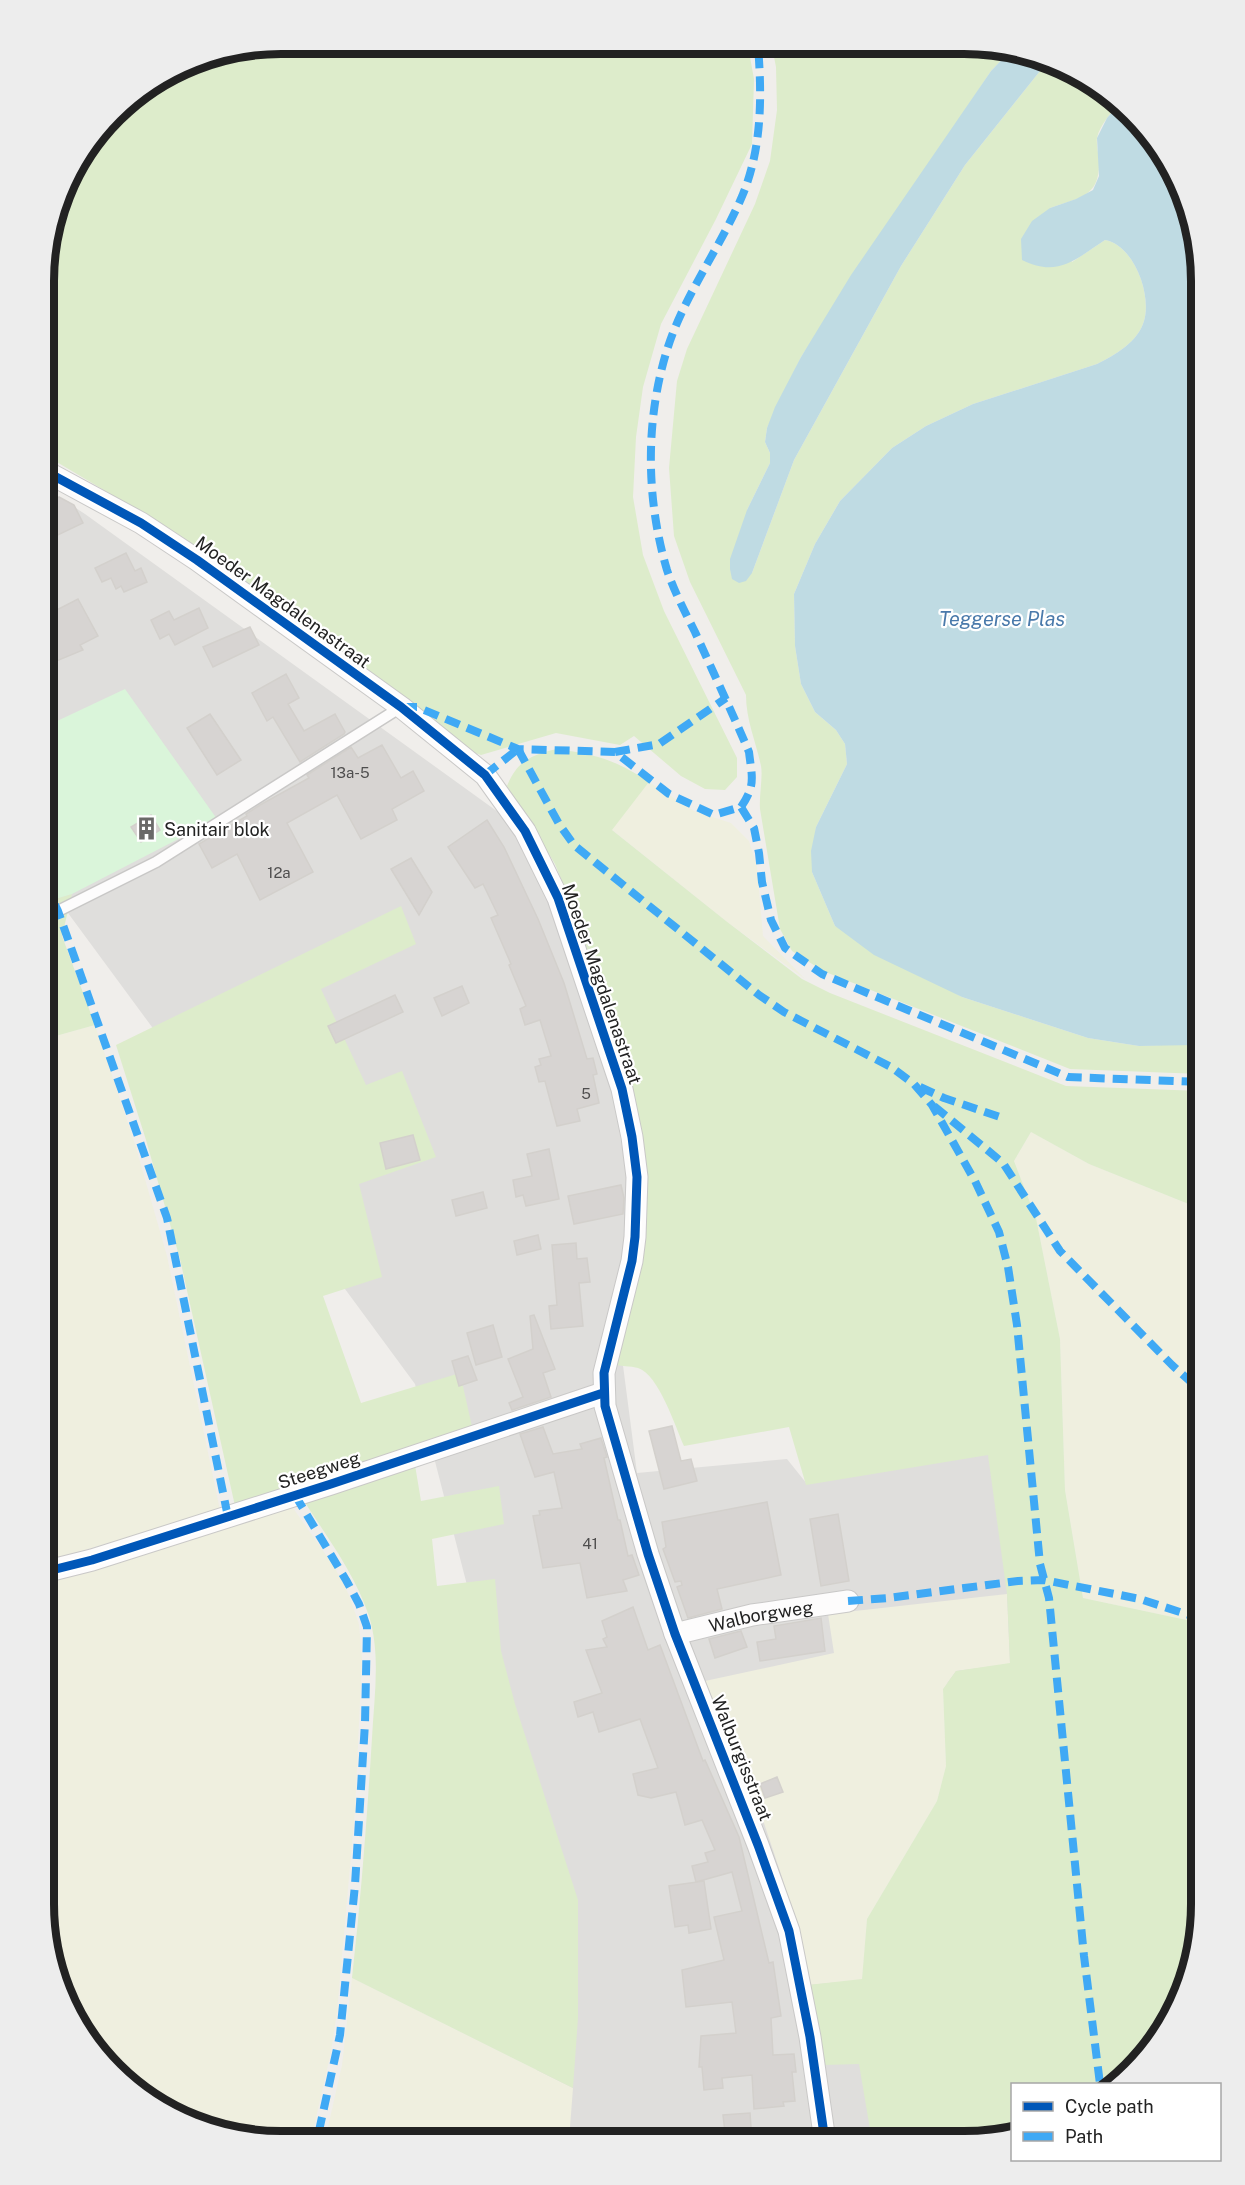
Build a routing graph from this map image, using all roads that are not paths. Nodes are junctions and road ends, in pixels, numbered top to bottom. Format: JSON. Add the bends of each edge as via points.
{"nodes":[{"id":1,"x":54,"y":476,"type":"edge"},
{"id":2,"x":401,"y":707,"type":"junction"},
{"id":3,"x":54,"y":912,"type":"edge"},
{"id":4,"x":603,"y":1393,"type":"junction"},
{"id":5,"x":54,"y":1570,"type":"edge"},
{"id":6,"x":848,"y":1601,"type":"dead end"},
{"id":7,"x":675,"y":1634,"type":"junction"},
{"id":8,"x":824,"y":2131,"type":"edge"}],
"edges":[{"from":1,"to":2,"type":"street","name":"Moeder Magdalenastraat","via":[[151,529]]},
{"from":2,"to":3,"type":"lane","via":[[156,862]]},
{"from":2,"to":4,"type":"street","name":"Moeder Magdalenastraat","via":[[485,775],[525,831],[558,898],[622,1089],[637,1177],[635,1237],[604,1373]]},
{"from":4,"to":5,"type":"street","name":"Steegweg","via":[[331,1484]]},
{"from":4,"to":7,"type":"street","name":"Walburgisstraat","via":[[625,1478]]},
{"from":6,"to":7,"type":"street","name":"Walborgweg","via":[[752,1614]]},
{"from":7,"to":8,"type":"street","name":"Walburgisstraat","via":[[789,1931]]}]}
